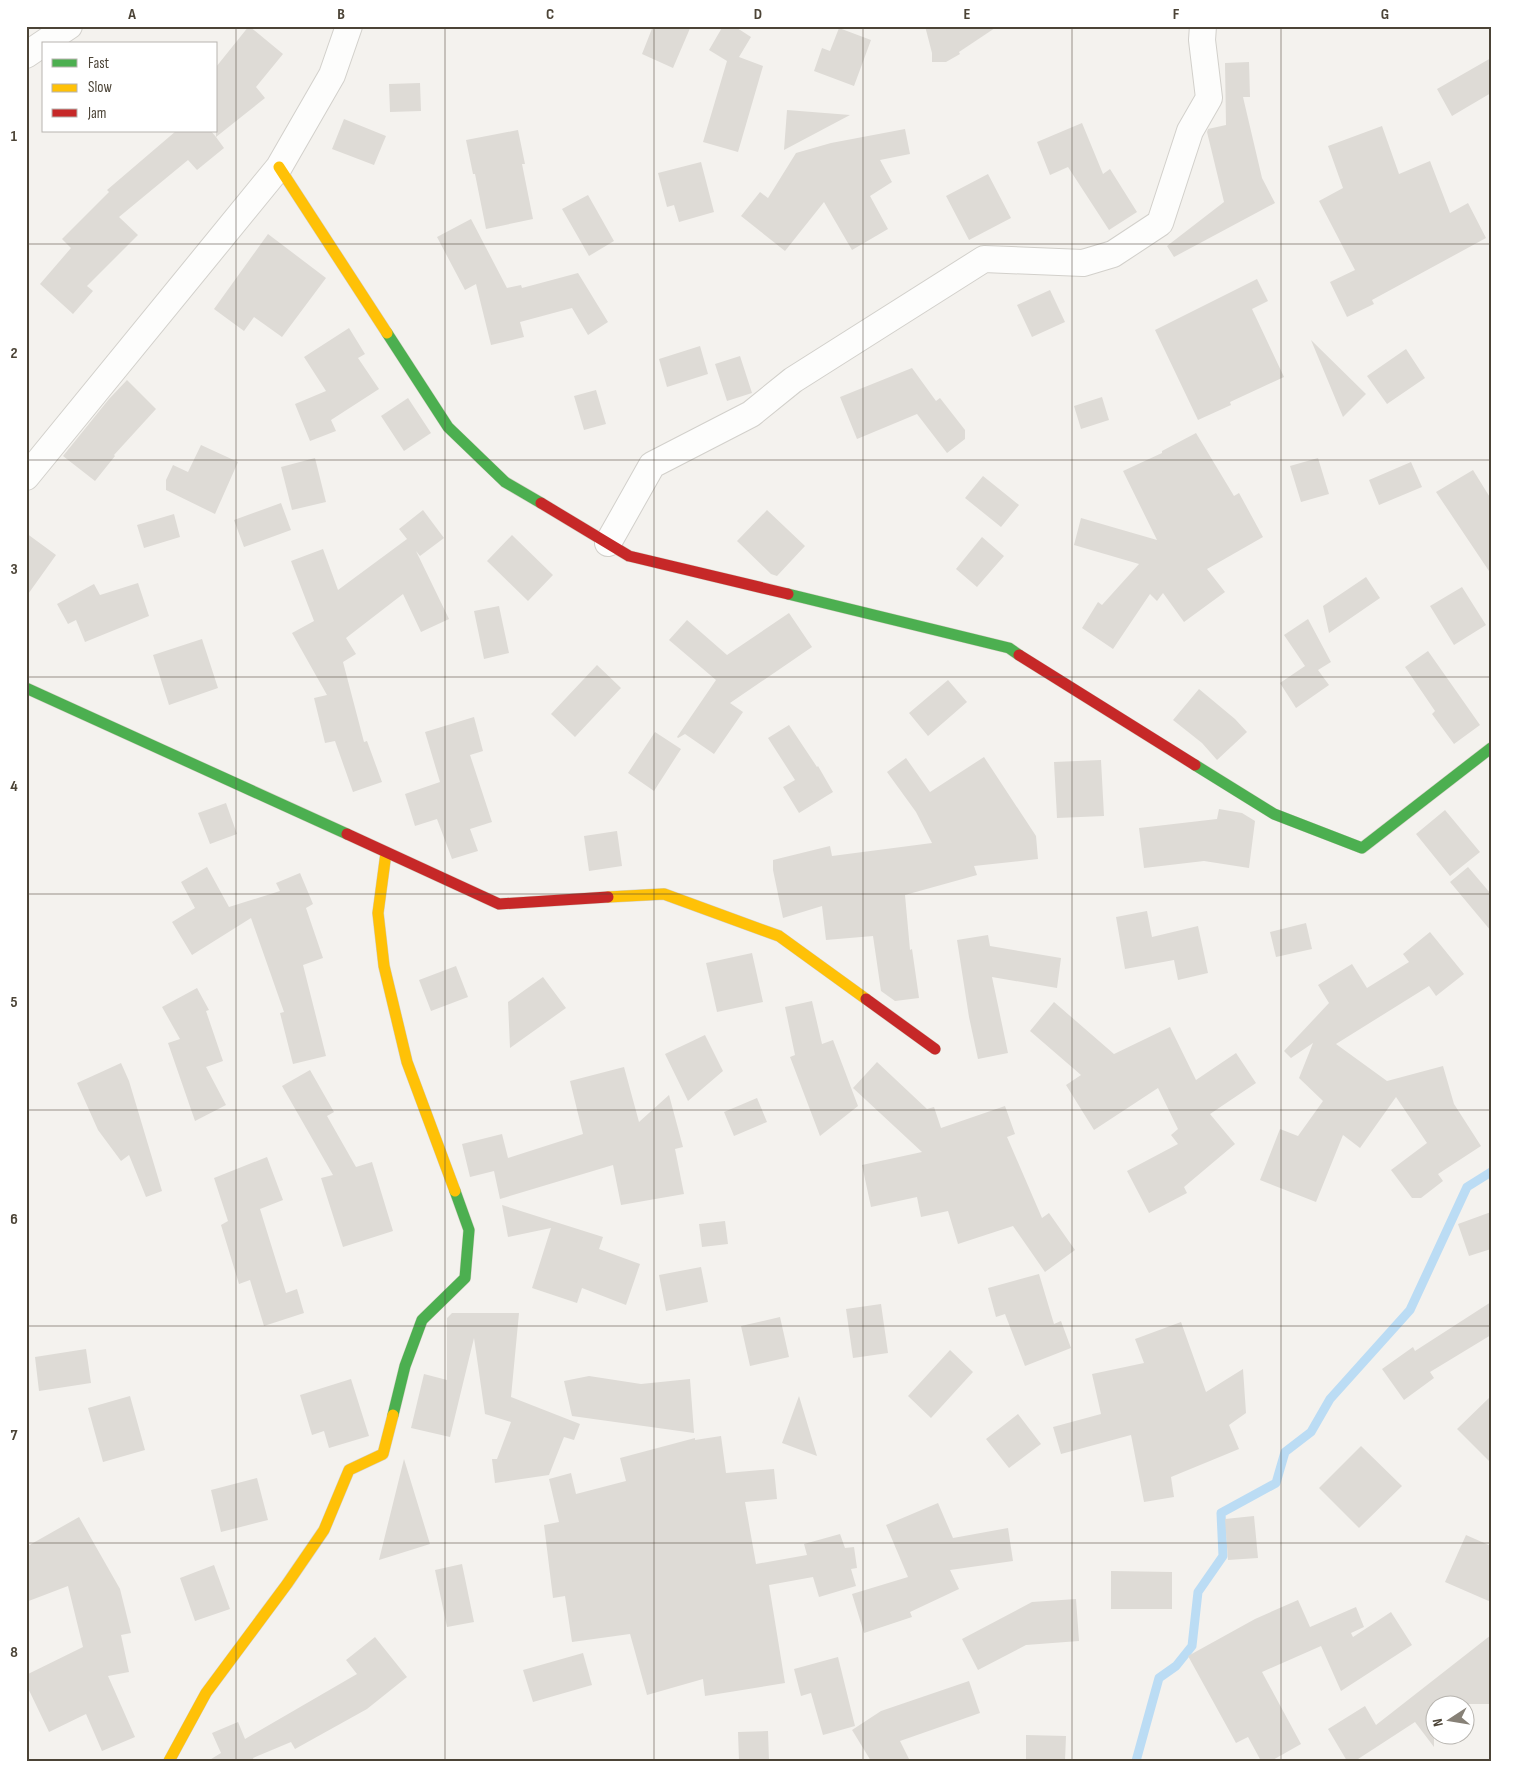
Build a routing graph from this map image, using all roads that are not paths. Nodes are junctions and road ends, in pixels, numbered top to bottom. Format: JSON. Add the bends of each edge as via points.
{"nodes":[{"id":1,"x":69,"y":26,"type":"edge"},
{"id":2,"x":349,"y":26,"type":"edge"},
{"id":3,"x":1202,"y":26,"type":"edge"},
{"id":4,"x":45,"y":42,"type":"edge"},
{"id":5,"x":42,"y":44,"type":"edge"},
{"id":6,"x":26,"y":55,"type":"edge"},
{"id":7,"x":279,"y":168,"type":"junction"},
{"id":8,"x":26,"y":477,"type":"edge"},
{"id":9,"x":608,"y":543,"type":"junction"},
{"id":10,"x":26,"y":688,"type":"edge"},
{"id":11,"x":1491,"y":748,"type":"edge"},
{"id":12,"x":386,"y":853,"type":"junction"},
{"id":13,"x":935,"y":1049,"type":"dead end"},
{"id":14,"x":169,"y":1761,"type":"edge"}],
"edges":[{"from":1,"to":4,"type":"street"},
{"from":2,"to":7,"type":"street","via":[[332,76]]},
{"from":3,"to":9,"type":"street","via":[[1209,98],[1190,131],[1160,223],[1113,254],[1083,262],[984,259],[793,380],[751,414],[652,464]]},
{"from":5,"to":6,"type":"street"},
{"from":7,"to":8,"type":"street"},
{"from":7,"to":9,"type":"street","via":[[448,427],[505,482]]},
{"from":9,"to":11,"type":"street","via":[[629,556],[1010,648],[1274,814],[1362,848]]},
{"from":10,"to":12,"type":"street"},
{"from":12,"to":13,"type":"street","via":[[499,904],[664,894],[779,936]]},
{"from":12,"to":14,"type":"street","via":[[378,913],[384,966],[407,1062],[469,1230],[465,1278],[422,1320],[405,1366],[383,1454],[349,1470],[324,1530],[206,1693]]}]}
